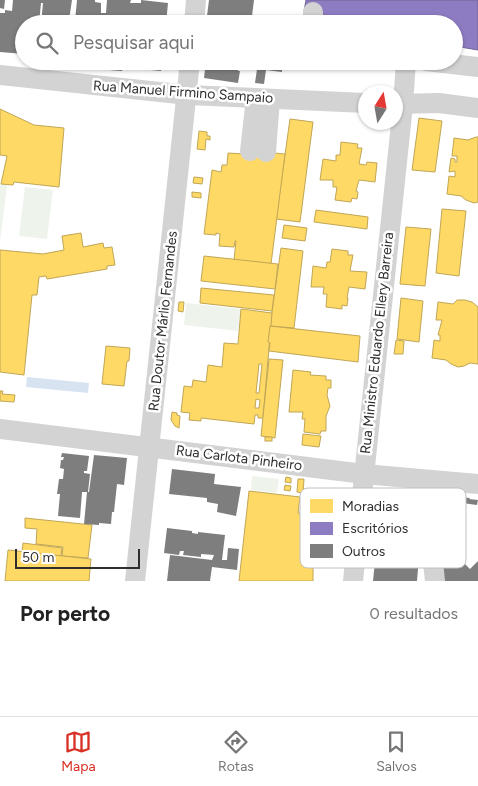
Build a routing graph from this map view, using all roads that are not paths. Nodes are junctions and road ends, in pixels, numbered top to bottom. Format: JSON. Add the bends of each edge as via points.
{"nodes":[{"id":1,"x":196,"y":0,"type":"edge"},
{"id":2,"x":195,"y":15,"type":"edge"},
{"id":3,"x":463,"y":65,"type":"edge"},
{"id":4,"x":478,"y":67,"type":"edge"},
{"id":5,"x":189,"y":70,"type":"edge"},
{"id":6,"x":405,"y":70,"type":"edge"},
{"id":7,"x":0,"y":75,"type":"edge"},
{"id":8,"x":402,"y":85,"type":"edge"},
{"id":9,"x":188,"y":95,"type":"junction"},
{"id":10,"x":263,"y":98,"type":"junction"},
{"id":11,"x":358,"y":103,"type":"edge"},
{"id":12,"x":403,"y":105,"type":"edge"},
{"id":13,"x":478,"y":108,"type":"edge"},
{"id":14,"x":397,"y":130,"type":"edge"},
{"id":15,"x":258,"y":151,"type":"dead end"},
{"id":16,"x":0,"y":429,"type":"edge"},
{"id":17,"x":149,"y":446,"type":"junction"},
{"id":18,"x":364,"y":474,"type":"junction"},
{"id":19,"x":478,"y":484,"type":"edge"},
{"id":20,"x":363,"y":488,"type":"edge"},
{"id":21,"x":354,"y":568,"type":"edge"},
{"id":22,"x":433,"y":568,"type":"edge"},
{"id":23,"x":135,"y":581,"type":"edge"},
{"id":24,"x":353,"y":581,"type":"edge"},
{"id":25,"x":435,"y":581,"type":"edge"}],
"edges":[{"from":1,"to":2,"type":"street"},
{"from":3,"to":4,"type":"street"},
{"from":5,"to":9,"type":"street","name":"Rua Doutor Márlio Fernandes"},
{"from":6,"to":8,"type":"street","name":"Rua Ministro Eduardo Ellery Barreira"},
{"from":7,"to":9,"type":"street","name":"Rua Manuel Firmino Sampaio"},
{"from":9,"to":10,"type":"street","name":"Rua Manuel Firmino Sampaio"},
{"from":9,"to":17,"type":"street","name":"Rua Doutor Márlio Fernandes"},
{"from":10,"to":11,"type":"street","name":"Rua Manuel Firmino Sampaio"},
{"from":10,"to":15,"type":"street"},
{"from":12,"to":13,"type":"street","via":[[439,103]]},
{"from":14,"to":18,"type":"street","name":"Rua Ministro Eduardo Ellery Barreira"},
{"from":16,"to":17,"type":"street","name":"Rua Carlota Pinheiro"},
{"from":17,"to":18,"type":"street","name":"Rua Carlota Pinheiro"},
{"from":17,"to":23,"type":"street","name":"Rua Doutor Márlio Fernandes"},
{"from":18,"to":19,"type":"street","name":"Rua Carlota Pinheiro"},
{"from":18,"to":20,"type":"street","name":"Rua Ministro Eduardo Ellery Barreira"},
{"from":21,"to":24,"type":"street","name":"Rua Ministro Eduardo Ellery Barreira"},
{"from":22,"to":25,"type":"street"}]}
